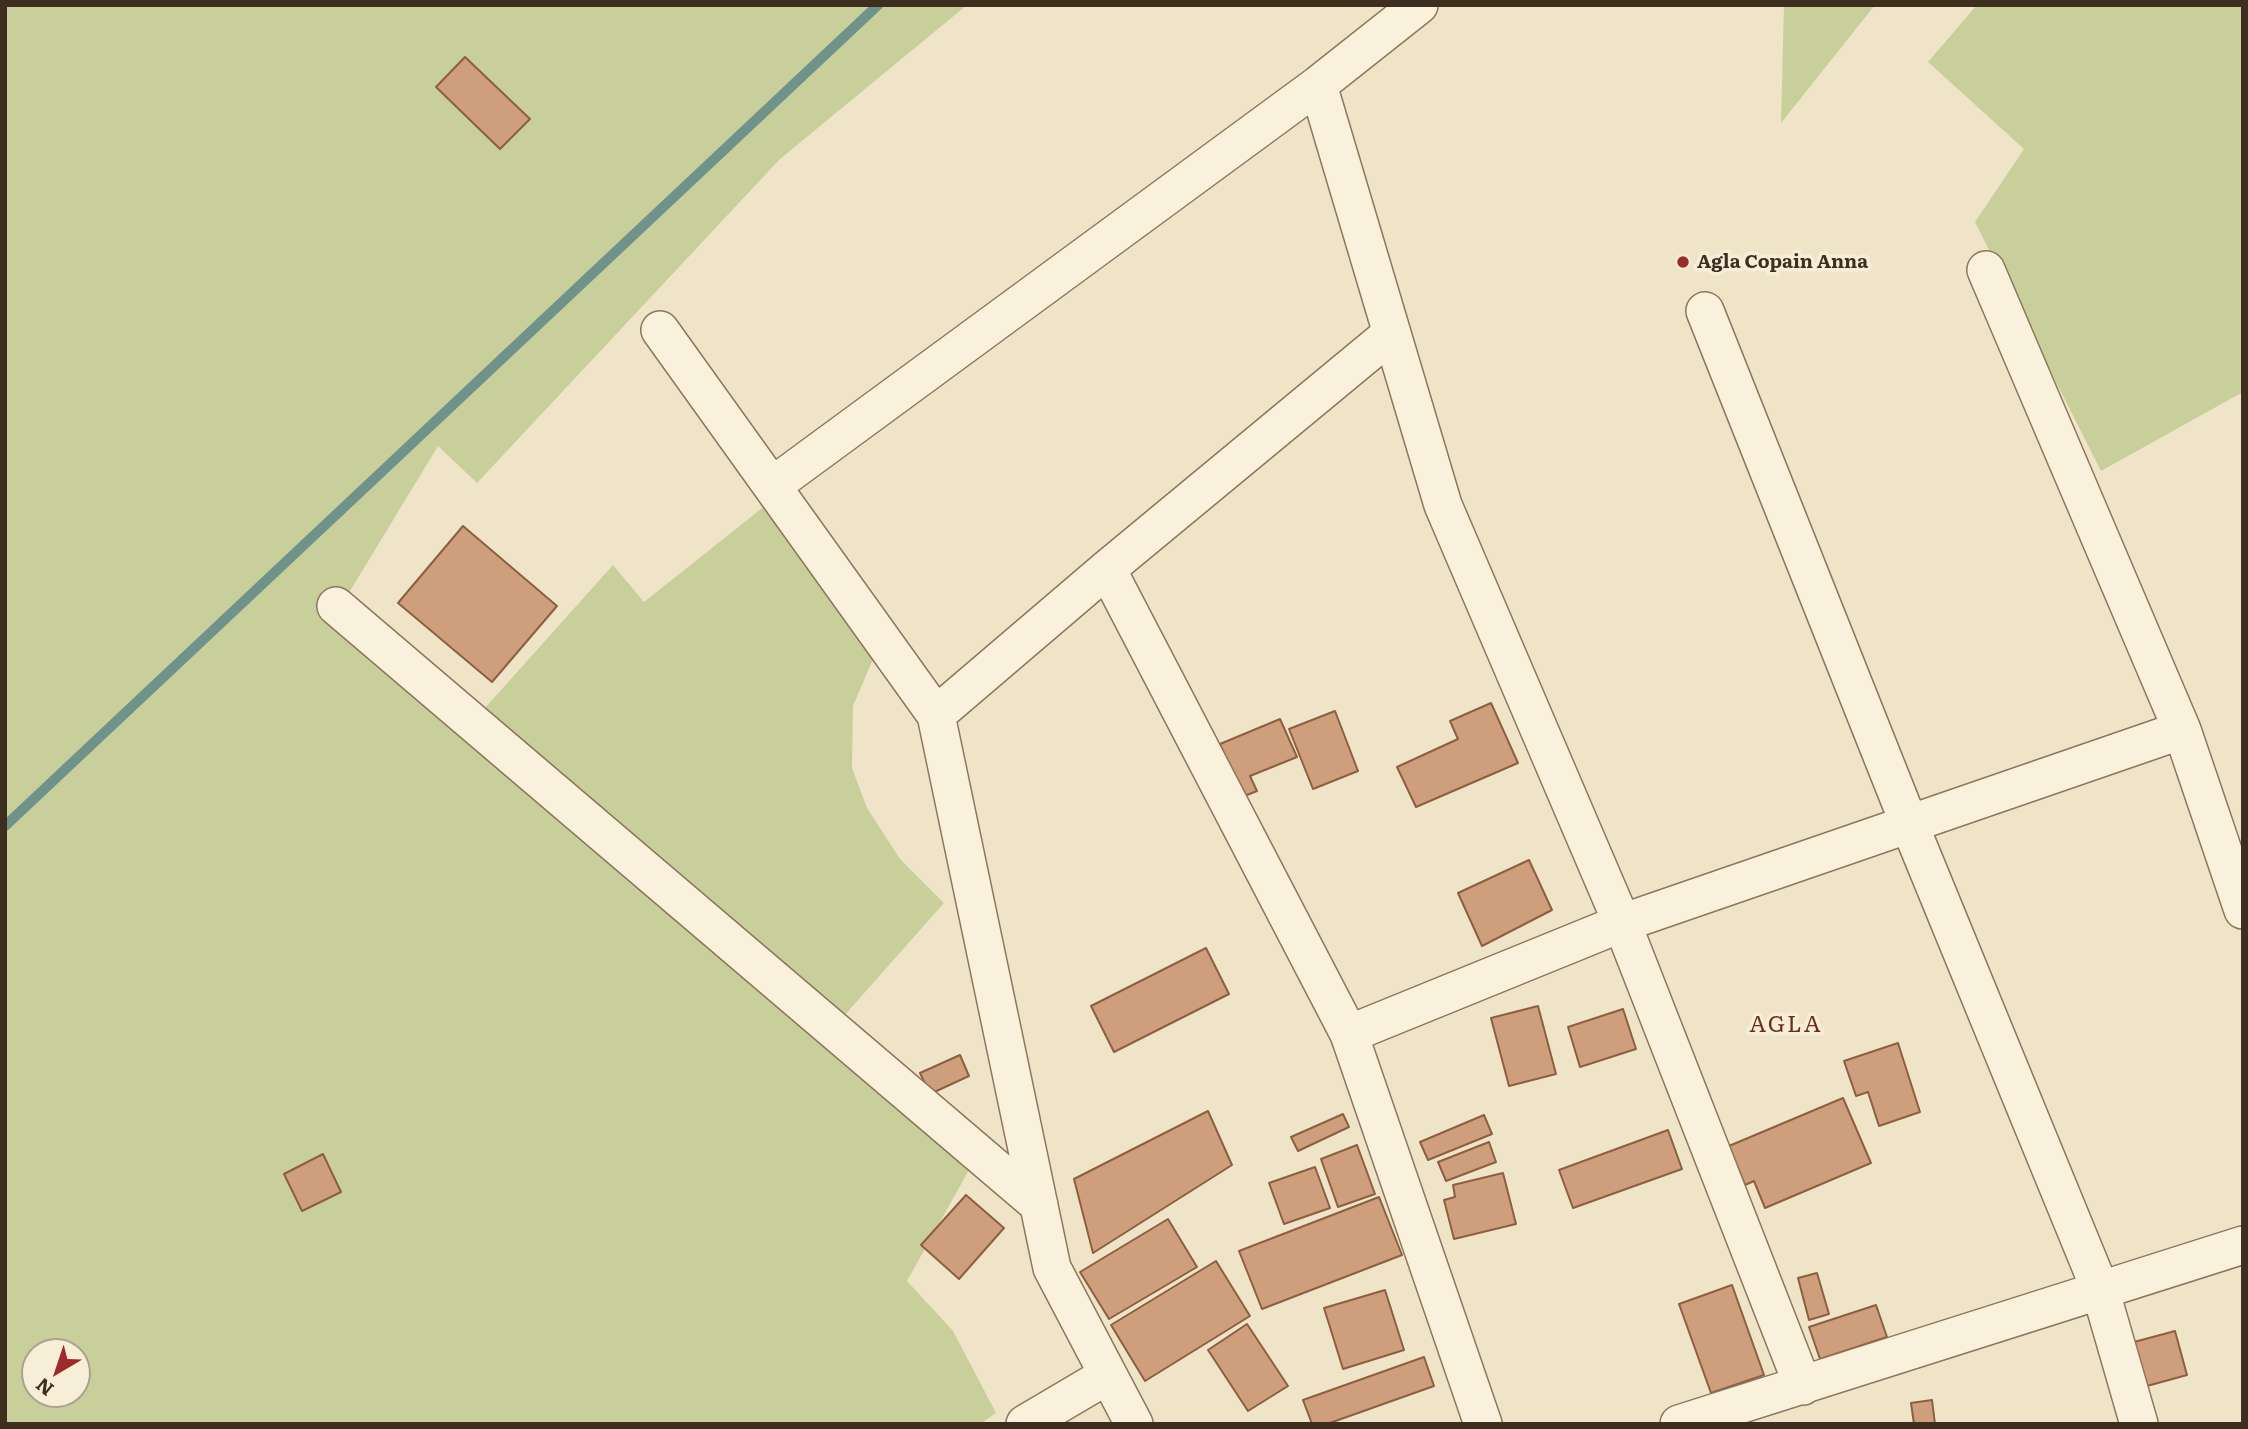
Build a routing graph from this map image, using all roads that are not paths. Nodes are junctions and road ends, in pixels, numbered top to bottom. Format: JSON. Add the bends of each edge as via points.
{"nodes":[{"id":1,"x":1419,"y":5,"type":"edge"},
{"id":2,"x":1318,"y":85,"type":"junction"},
{"id":3,"x":1986,"y":270,"type":"dead end"},
{"id":4,"x":1706,"y":311,"type":"dead end"},
{"id":5,"x":660,"y":330,"type":"dead end"},
{"id":6,"x":1391,"y":334,"type":"junction"},
{"id":7,"x":772,"y":486,"type":"junction"},
{"id":8,"x":1107,"y":569,"type":"junction"},
{"id":9,"x":335,"y":606,"type":"dead end"},
{"id":10,"x":936,"y":715,"type":"junction"},
{"id":11,"x":2182,"y":730,"type":"junction"},
{"id":12,"x":1910,"y":826,"type":"junction"},
{"id":13,"x":2243,"y":910,"type":"edge"},
{"id":14,"x":1622,"y":923,"type":"junction"},
{"id":15,"x":1349,"y":1034,"type":"junction"},
{"id":16,"x":1039,"y":1205,"type":"junction"},
{"id":17,"x":2243,"y":1245,"type":"edge"},
{"id":18,"x":2100,"y":1289,"type":"junction"},
{"id":19,"x":1108,"y":1375,"type":"junction"},
{"id":20,"x":1803,"y":1386,"type":"junction"},
{"id":21,"x":1026,"y":1424,"type":"edge"},
{"id":22,"x":1134,"y":1424,"type":"edge"},
{"id":23,"x":1483,"y":1424,"type":"edge"},
{"id":24,"x":1679,"y":1424,"type":"edge"},
{"id":25,"x":2139,"y":1424,"type":"edge"}],
"edges":[{"from":1,"to":2,"type":"street"},
{"from":2,"to":6,"type":"street"},
{"from":2,"to":7,"type":"street"},
{"from":3,"to":11,"type":"street"},
{"from":4,"to":12,"type":"street"},
{"from":5,"to":7,"type":"street"},
{"from":6,"to":8,"type":"street"},
{"from":6,"to":14,"type":"street","via":[[1443,505]]},
{"from":7,"to":10,"type":"street"},
{"from":8,"to":10,"type":"street"},
{"from":8,"to":15,"type":"street"},
{"from":9,"to":16,"type":"street"},
{"from":10,"to":16,"type":"street"},
{"from":11,"to":12,"type":"street"},
{"from":11,"to":13,"type":"street"},
{"from":12,"to":14,"type":"street"},
{"from":12,"to":18,"type":"street"},
{"from":14,"to":15,"type":"street"},
{"from":14,"to":20,"type":"street"},
{"from":15,"to":23,"type":"street"},
{"from":16,"to":19,"type":"street","via":[[1052,1268]]},
{"from":17,"to":18,"type":"street"},
{"from":18,"to":20,"type":"street"},
{"from":18,"to":25,"type":"street"},
{"from":19,"to":21,"type":"street"},
{"from":19,"to":22,"type":"street"},
{"from":20,"to":24,"type":"street"}]}
